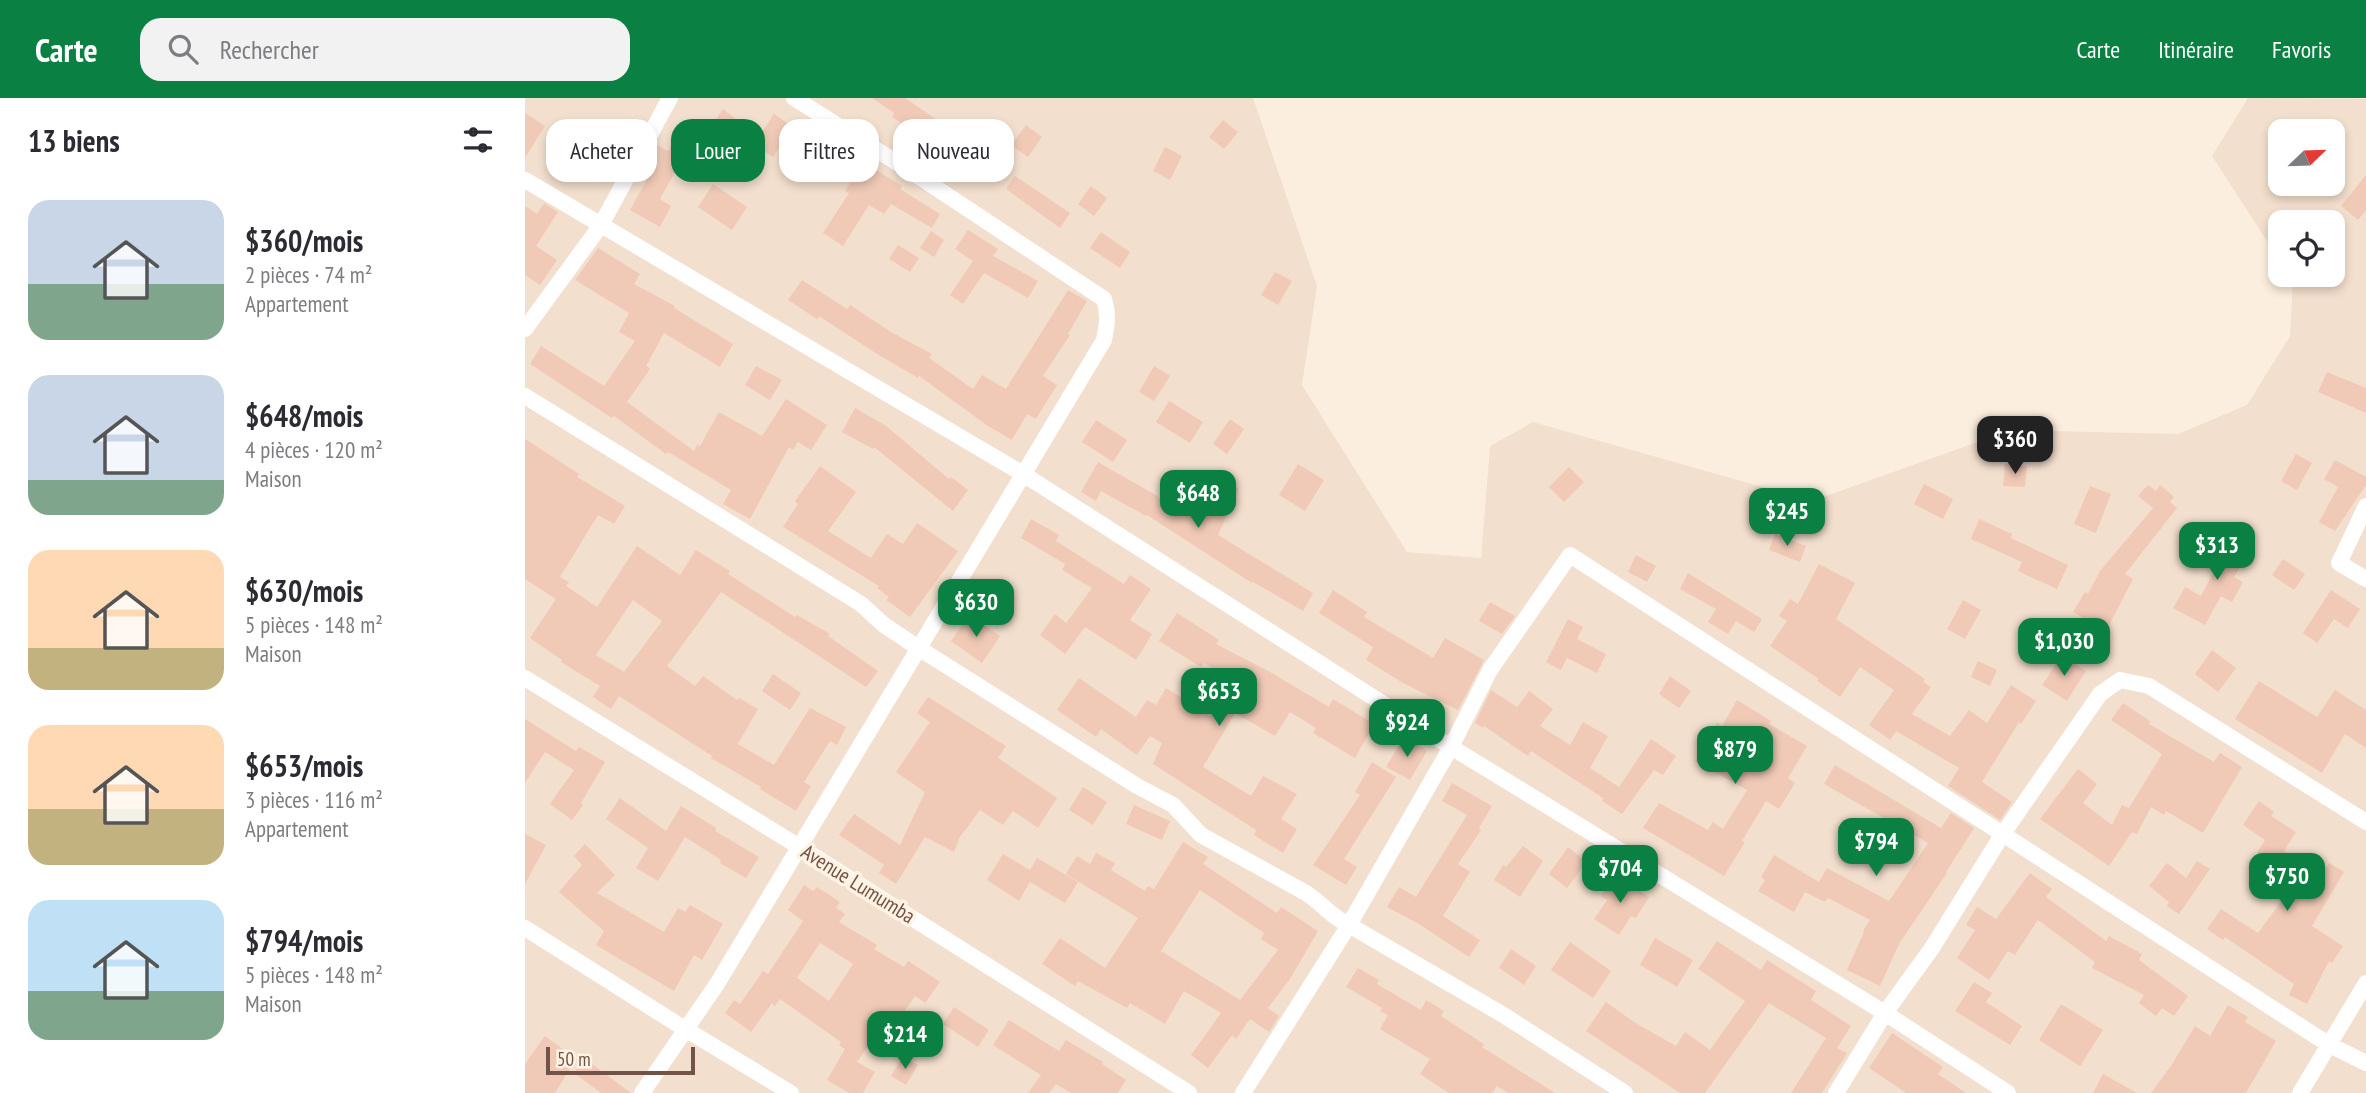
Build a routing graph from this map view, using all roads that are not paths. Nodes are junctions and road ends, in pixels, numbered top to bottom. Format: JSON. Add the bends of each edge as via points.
{"nodes":[{"id":1,"x":670,"y":98,"type":"edge"},
{"id":2,"x":794,"y":98,"type":"edge"},
{"id":3,"x":525,"y":180,"type":"edge"},
{"id":4,"x":601,"y":225,"type":"junction"},
{"id":5,"x":525,"y":329,"type":"edge"},
{"id":6,"x":525,"y":396,"type":"edge"},
{"id":7,"x":1023,"y":474,"type":"junction"},
{"id":8,"x":2366,"y":506,"type":"edge"},
{"id":9,"x":2366,"y":579,"type":"edge"},
{"id":10,"x":920,"y":649,"type":"junction"},
{"id":11,"x":525,"y":678,"type":"edge"},
{"id":12,"x":1451,"y":747,"type":"junction"},
{"id":13,"x":2366,"y":822,"type":"edge"},
{"id":14,"x":2002,"y":835,"type":"junction"},
{"id":15,"x":798,"y":846,"type":"junction"},
{"id":16,"x":1349,"y":925,"type":"junction"},
{"id":17,"x":525,"y":928,"type":"edge"},
{"id":18,"x":2366,"y":984,"type":"edge"},
{"id":19,"x":1885,"y":1013,"type":"junction"},
{"id":20,"x":685,"y":1030,"type":"junction"},
{"id":21,"x":2328,"y":1044,"type":"junction"},
{"id":22,"x":2366,"y":1063,"type":"edge"},
{"id":23,"x":642,"y":1093,"type":"edge"},
{"id":24,"x":791,"y":1093,"type":"edge"},
{"id":25,"x":1189,"y":1093,"type":"edge"},
{"id":26,"x":1243,"y":1093,"type":"edge"},
{"id":27,"x":1625,"y":1093,"type":"edge"},
{"id":28,"x":1836,"y":1093,"type":"edge"},
{"id":29,"x":2008,"y":1093,"type":"edge"},
{"id":30,"x":2300,"y":1093,"type":"edge"}],
"edges":[{"from":1,"to":4,"type":"street"},
{"from":2,"to":7,"type":"street","via":[[1104,299],[1108,311],[1104,340]]},
{"from":3,"to":4,"type":"street"},
{"from":4,"to":5,"type":"street"},
{"from":4,"to":7,"type":"street"},
{"from":6,"to":10,"type":"street","via":[[861,604]]},
{"from":7,"to":10,"type":"street"},
{"from":7,"to":12,"type":"street"},
{"from":8,"to":9,"type":"street","via":[[2339,563]]},
{"from":10,"to":15,"type":"street"},
{"from":10,"to":16,"type":"street","via":[[1173,805],[1201,835],[1307,893]]},
{"from":11,"to":15,"type":"street","name":"Avenue Lumumba"},
{"from":12,"to":14,"type":"street","via":[[1490,670],[1570,555]]},
{"from":12,"to":16,"type":"street"},
{"from":12,"to":19,"type":"street"},
{"from":13,"to":14,"type":"street","via":[[2149,686],[2120,680],[2100,694]]},
{"from":14,"to":19,"type":"street","via":[[1932,948]]},
{"from":14,"to":21,"type":"street"},
{"from":15,"to":20,"type":"street"},
{"from":15,"to":25,"type":"street","name":"Avenue Lumumba"},
{"from":16,"to":26,"type":"street"},
{"from":16,"to":27,"type":"street"},
{"from":17,"to":20,"type":"street"},
{"from":18,"to":21,"type":"street"},
{"from":19,"to":28,"type":"street"},
{"from":19,"to":29,"type":"street"},
{"from":20,"to":23,"type":"street"},
{"from":20,"to":24,"type":"street"},
{"from":21,"to":22,"type":"street"},
{"from":21,"to":30,"type":"street"}]}
